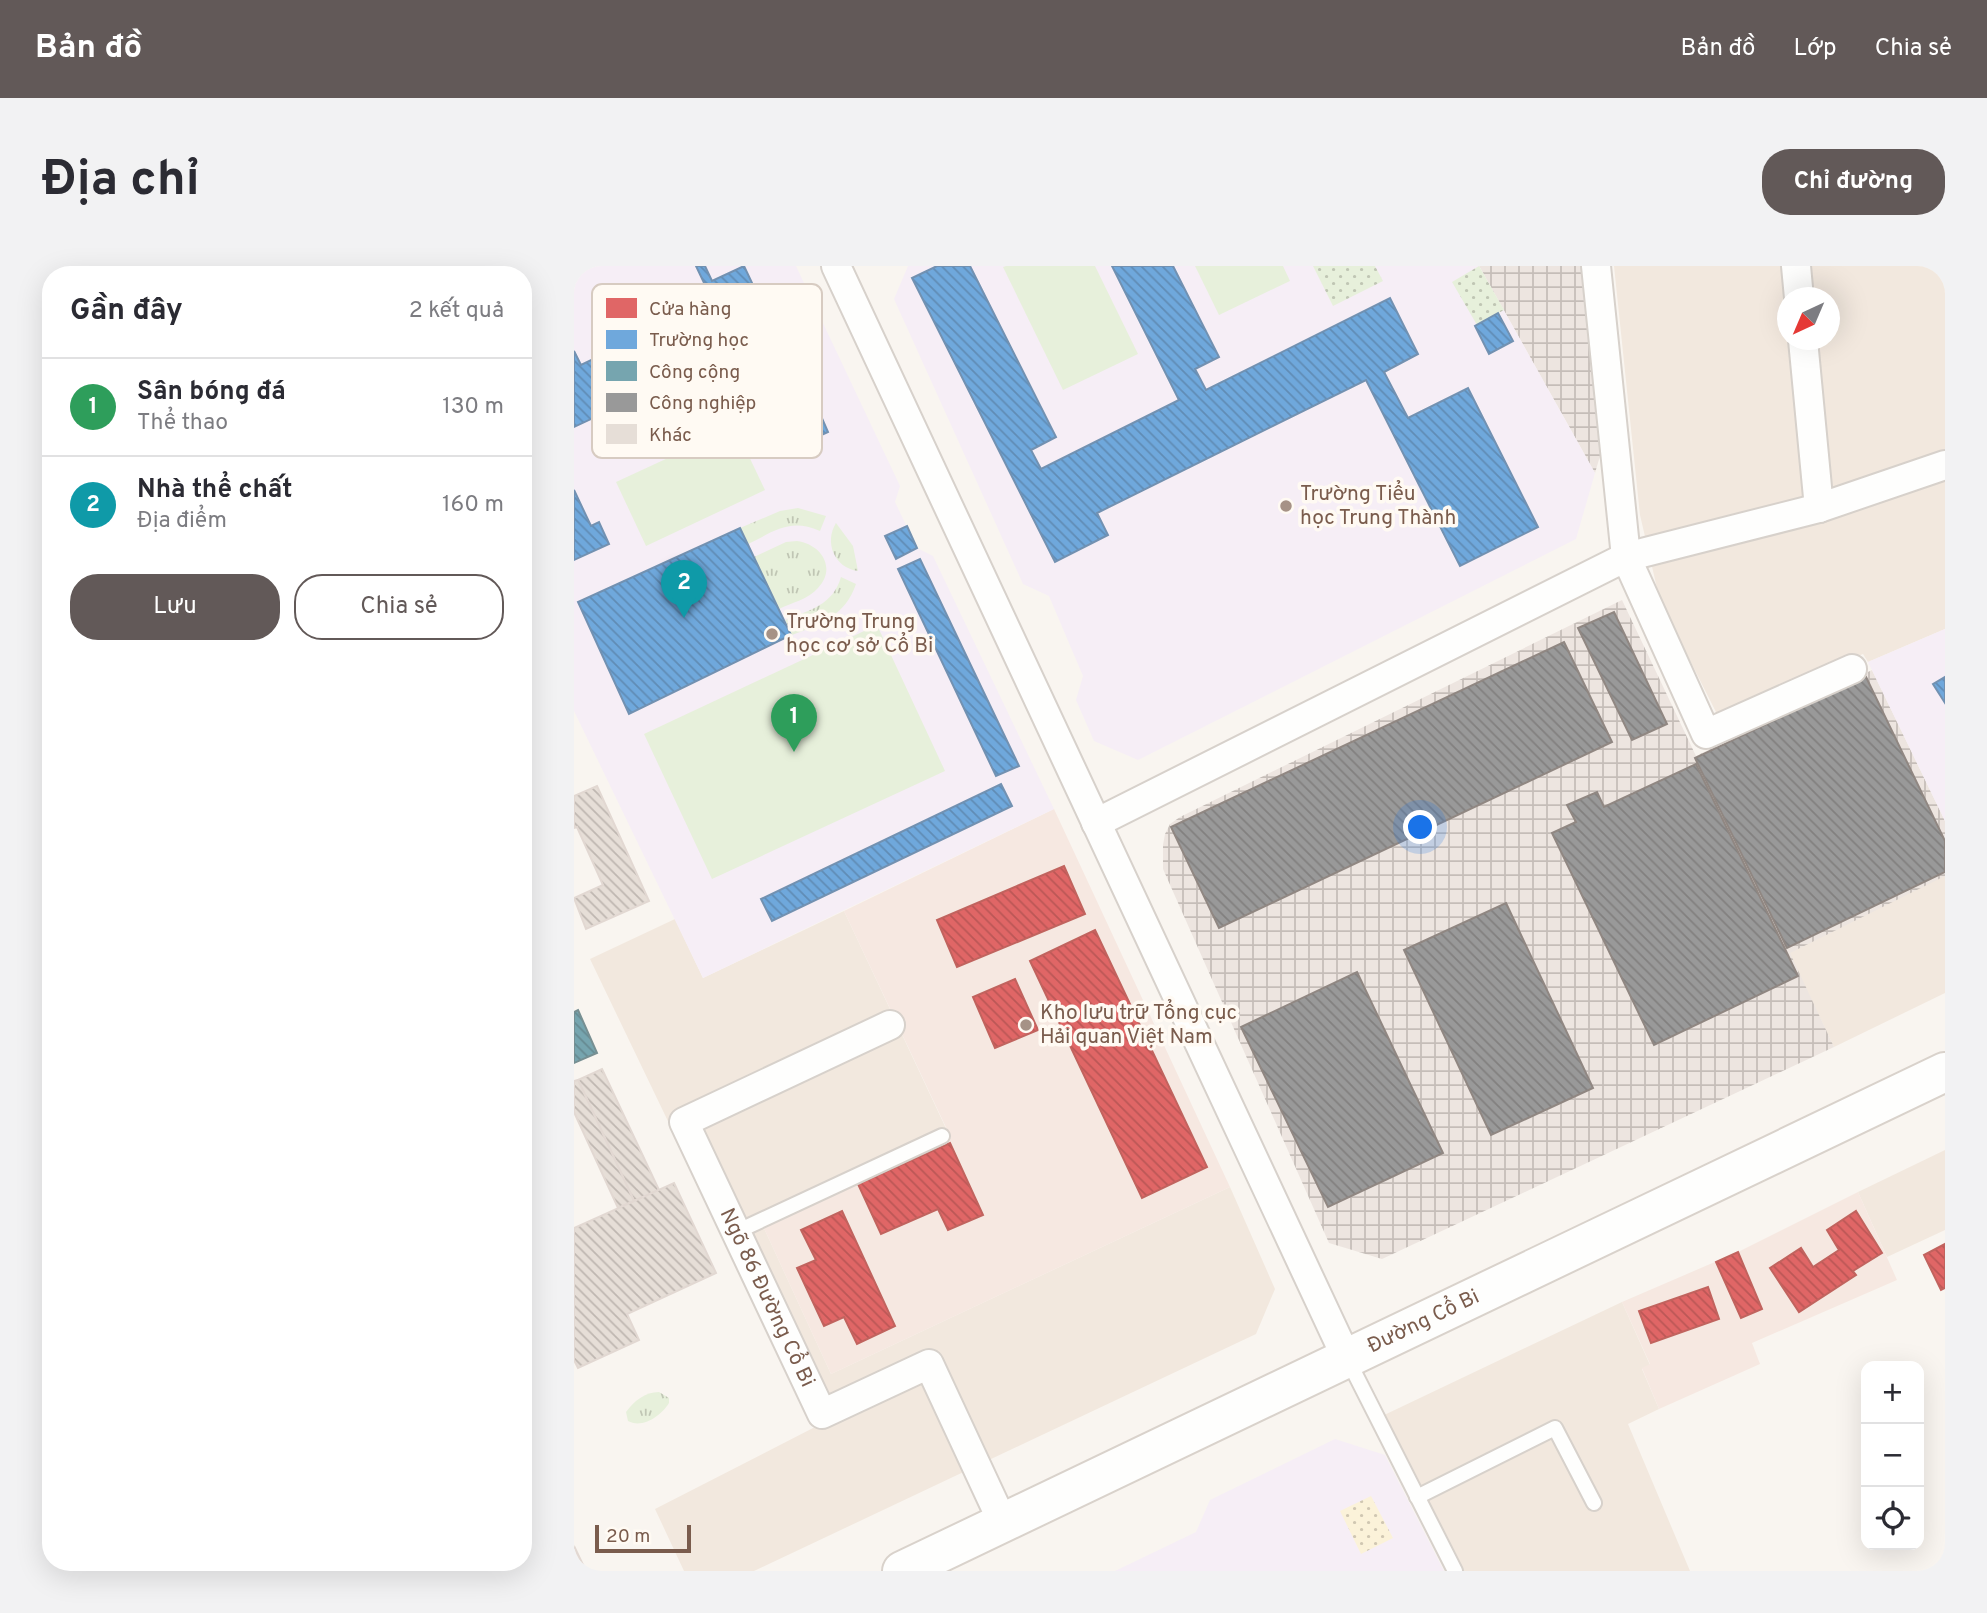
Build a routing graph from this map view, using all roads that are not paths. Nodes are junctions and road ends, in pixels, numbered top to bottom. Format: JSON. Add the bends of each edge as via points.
{"nodes":[{"id":1,"x":836,"y":266,"type":"edge"},
{"id":2,"x":1596,"y":266,"type":"edge"},
{"id":3,"x":1796,"y":266,"type":"edge"},
{"id":4,"x":1798,"y":287,"type":"edge"},
{"id":5,"x":1804,"y":350,"type":"edge"},
{"id":6,"x":1945,"y":465,"type":"edge"},
{"id":7,"x":1819,"y":508,"type":"junction"},
{"id":8,"x":1626,"y":557,"type":"junction"},
{"id":9,"x":1852,"y":668,"type":"dead end"},
{"id":10,"x":1096,"y":823,"type":"junction"},
{"id":11,"x":890,"y":1026,"type":"dead end"},
{"id":12,"x":1945,"y":1072,"type":"edge"},
{"id":13,"x":942,"y":1136,"type":"dead end"},
{"id":14,"x":736,"y":1232,"type":"junction"},
{"id":15,"x":1348,"y":1359,"type":"junction"},
{"id":16,"x":1418,"y":1497,"type":"junction"},
{"id":17,"x":1594,"y":1503,"type":"dead end"},
{"id":18,"x":1003,"y":1522,"type":"junction"},
{"id":19,"x":902,"y":1571,"type":"edge"},
{"id":20,"x":1455,"y":1571,"type":"edge"}],
"edges":[{"from":1,"to":10,"type":"street"},
{"from":2,"to":8,"type":"street"},
{"from":3,"to":4,"type":"street"},
{"from":5,"to":7,"type":"street"},
{"from":6,"to":7,"type":"street"},
{"from":7,"to":8,"type":"street"},
{"from":8,"to":9,"type":"street","via":[[1706,734]]},
{"from":8,"to":10,"type":"street"},
{"from":10,"to":15,"type":"street"},
{"from":11,"to":14,"type":"street","name":"Ngõ 86 Đường Cổ Bi","via":[[684,1122]]},
{"from":12,"to":15,"type":"main road","name":"Đường Cổ Bi"},
{"from":13,"to":14,"type":"lane"},
{"from":14,"to":18,"type":"street","name":"Ngõ 86 Đường Cổ Bi","via":[[822,1414],[929,1364]]},
{"from":15,"to":16,"type":"lane"},
{"from":15,"to":18,"type":"main road","name":"Đường Cổ Bi"},
{"from":16,"to":17,"type":"lane","via":[[1555,1428]]},
{"from":16,"to":20,"type":"lane"},
{"from":18,"to":19,"type":"main road","name":"Đường Cổ Bi"}]}
